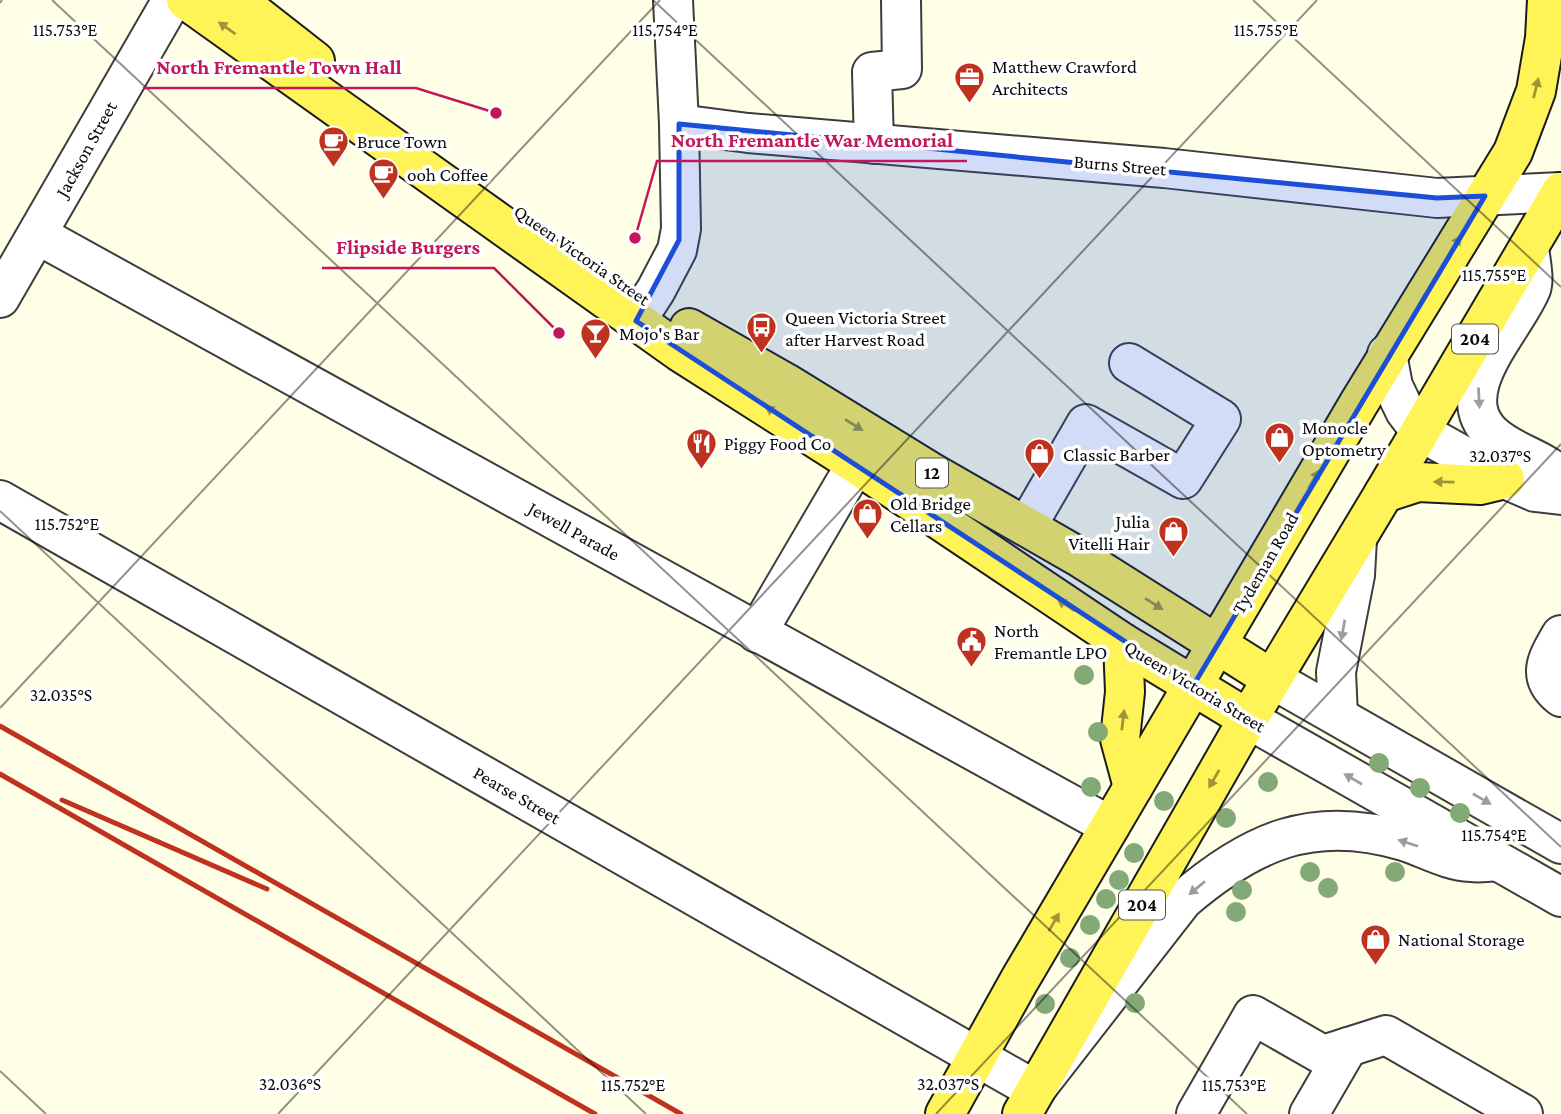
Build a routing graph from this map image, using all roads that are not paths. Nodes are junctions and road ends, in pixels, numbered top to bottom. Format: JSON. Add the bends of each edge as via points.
{"nodes":[{"id":1,"x":172,"y":0,"type":"edge"},
{"id":2,"x":186,"y":0,"type":"edge"},
{"id":3,"x":237,"y":0,"type":"edge"},
{"id":4,"x":673,"y":0,"type":"edge"},
{"id":5,"x":901,"y":0,"type":"edge"},
{"id":6,"x":1547,"y":0,"type":"edge"},
{"id":7,"x":679,"y":124,"type":"junction"},
{"id":8,"x":874,"y":144,"type":"junction"},
{"id":9,"x":1561,"y":192,"type":"edge"},
{"id":10,"x":1485,"y":196,"type":"junction"},
{"id":11,"x":38,"y":235,"type":"junction"},
{"id":12,"x":1529,"y":247,"type":"junction"},
{"id":13,"x":0,"y":298,"type":"edge"},
{"id":14,"x":642,"y":311,"type":"junction"},
{"id":15,"x":1387,"y":355,"type":"junction"},
{"id":16,"x":1129,"y":363,"type":"dead end"},
{"id":17,"x":1421,"y":432,"type":"junction"},
{"id":18,"x":856,"y":464,"type":"junction"},
{"id":19,"x":1561,"y":477,"type":"edge"},
{"id":20,"x":1505,"y":479,"type":"junction"},
{"id":21,"x":1384,"y":493,"type":"junction"},
{"id":22,"x":1561,"y":495,"type":"edge"},
{"id":23,"x":0,"y":500,"type":"edge"},
{"id":24,"x":1027,"y":526,"type":"junction"},
{"id":25,"x":1357,"y":538,"type":"junction"},
{"id":26,"x":757,"y":633,"type":"junction"},
{"id":27,"x":1561,"y":635,"type":"edge"},
{"id":28,"x":1123,"y":643,"type":"junction"},
{"id":29,"x":1217,"y":644,"type":"junction"},
{"id":30,"x":1272,"y":679,"type":"junction"},
{"id":31,"x":1193,"y":686,"type":"junction"},
{"id":32,"x":1561,"y":697,"type":"edge"},
{"id":33,"x":1338,"y":716,"type":"junction"},
{"id":34,"x":1248,"y":719,"type":"junction"},
{"id":35,"x":1133,"y":787,"type":"junction"},
{"id":36,"x":1110,"y":826,"type":"junction"},
{"id":37,"x":1561,"y":844,"type":"edge"},
{"id":38,"x":1497,"y":861,"type":"junction"},
{"id":39,"x":1561,"y":897,"type":"edge"},
{"id":40,"x":1348,"y":1047,"type":"junction"},
{"id":41,"x":977,"y":1058,"type":"junction"},
{"id":42,"x":1028,"y":1102,"type":"edge"},
{"id":43,"x":945,"y":1114,"type":"edge"},
{"id":44,"x":1196,"y":1114,"type":"edge"},
{"id":45,"x":1309,"y":1114,"type":"edge"},
{"id":46,"x":1523,"y":1114,"type":"edge"}],
"edges":[{"from":1,"to":11,"type":"street","name":"Jackson Street"},
{"from":14,"to":2,"type":"main road","name":"Queen Victoria Street","number":"12","one_way":true},
{"from":3,"to":14,"type":"main road","name":"Queen Victoria Street","number":"12","via":[[360,96],[580,254]]},
{"from":4,"to":7,"type":"street"},
{"from":5,"to":8,"type":"street","via":[[902,69],[872,72]]},
{"from":10,"to":6,"type":"main road","name":"Tydeman Road","one_way":true,"via":[[1513,152],[1536,91]]},
{"from":7,"to":8,"type":"street","name":"Burns Street"},
{"from":7,"to":14,"type":"street","via":[[679,240]]},
{"from":8,"to":10,"type":"street","name":"Burns Street","via":[[1164,168],[1437,198]]},
{"from":9,"to":10,"type":"street","name":"Burns Street"},
{"from":9,"to":12,"type":"main road","number":"204"},
{"from":15,"to":10,"type":"main road","name":"Tydeman Road","one_way":true},
{"from":11,"to":13,"type":"street","name":"Jackson Street"},
{"from":11,"to":26,"type":"street","name":"Jewell Parade"},
{"from":12,"to":17,"type":"main road","number":"204"},
{"from":12,"to":19,"type":"street","one_way":true,"via":[[1532,287],[1485,369],[1476,399],[1492,433]]},
{"from":18,"to":14,"type":"main road","name":"Queen Victoria Street","number":"12","one_way":true,"via":[[680,352]]},
{"from":14,"to":24,"type":"main road","name":"Queen Victoria Street","number":"12","one_way":true,"via":[[786,383]]},
{"from":15,"to":17,"type":"street","via":[[1405,411]]},
{"from":29,"to":15,"type":"main road","name":"Tydeman Road","one_way":true},
{"from":16,"to":24,"type":"street","via":[[1221,419],[1215,429],[1183,479],[1086,424]]},
{"from":17,"to":20,"type":"street"},
{"from":17,"to":21,"type":"main road","number":"204"},
{"from":18,"to":26,"type":"street"},
{"from":28,"to":18,"type":"main road","name":"Queen Victoria Street","number":"12","one_way":true},
{"from":20,"to":21,"type":"main road","one_way":true,"via":[[1480,485],[1418,482]]},
{"from":20,"to":22,"type":"street","via":[[1535,492]]},
{"from":21,"to":25,"type":"main road","number":"204"},
{"from":23,"to":41,"type":"street","name":"Pearse Street"},
{"from":24,"to":29,"type":"main road","name":"Queen Victoria Street","number":"12","one_way":true},
{"from":25,"to":30,"type":"main road","number":"204"},
{"from":25,"to":33,"type":"street","one_way":true,"via":[[1355,575],[1336,672]]},
{"from":26,"to":36,"type":"street","name":"Jewell Parade"},
{"from":27,"to":32,"type":"street","via":[[1545,669],[1553,691]]},
{"from":28,"to":31,"type":"main road","name":"Queen Victoria Street","number":"12"},
{"from":35,"to":28,"type":"main road","one_way":true,"via":[[1120,739],[1125,692]]},
{"from":29,"to":30,"type":"main road","name":"Queen Victoria Street","number":"12"},
{"from":29,"to":31,"type":"main road","name":"Tydeman Road"},
{"from":30,"to":33,"type":"street","name":"Queen Victoria Street","number":"12"},
{"from":30,"to":34,"type":"main road","number":"204"},
{"from":31,"to":34,"type":"main road","name":"Queen Victoria Street","number":"12"},
{"from":31,"to":35,"type":"main road","name":"Tydeman Road"},
{"from":33,"to":37,"type":"street","name":"Queen Victoria Street","number":"12","one_way":true},
{"from":38,"to":34,"type":"street","name":"Queen Victoria Street","number":"12","one_way":true},
{"from":34,"to":42,"type":"main road","number":"204","one_way":true},
{"from":35,"to":36,"type":"main road","name":"Tydeman Road"},
{"from":41,"to":36,"type":"main road","name":"Tydeman Road","one_way":true},
{"from":38,"to":39,"type":"street","name":"Queen Victoria Street","number":"12"},
{"from":38,"to":42,"type":"street","one_way":true,"via":[[1459,860],[1350,829],[1274,841],[1238,858],[1183,900]]},
{"from":40,"to":44,"type":"street","via":[[1323,1055],[1253,1015]]},
{"from":40,"to":45,"type":"street"},
{"from":40,"to":46,"type":"street","via":[[1386,1035]]},
{"from":41,"to":42,"type":"street","name":"Pearse Street"},
{"from":41,"to":43,"type":"main road","name":"Tydeman Road"}]}
